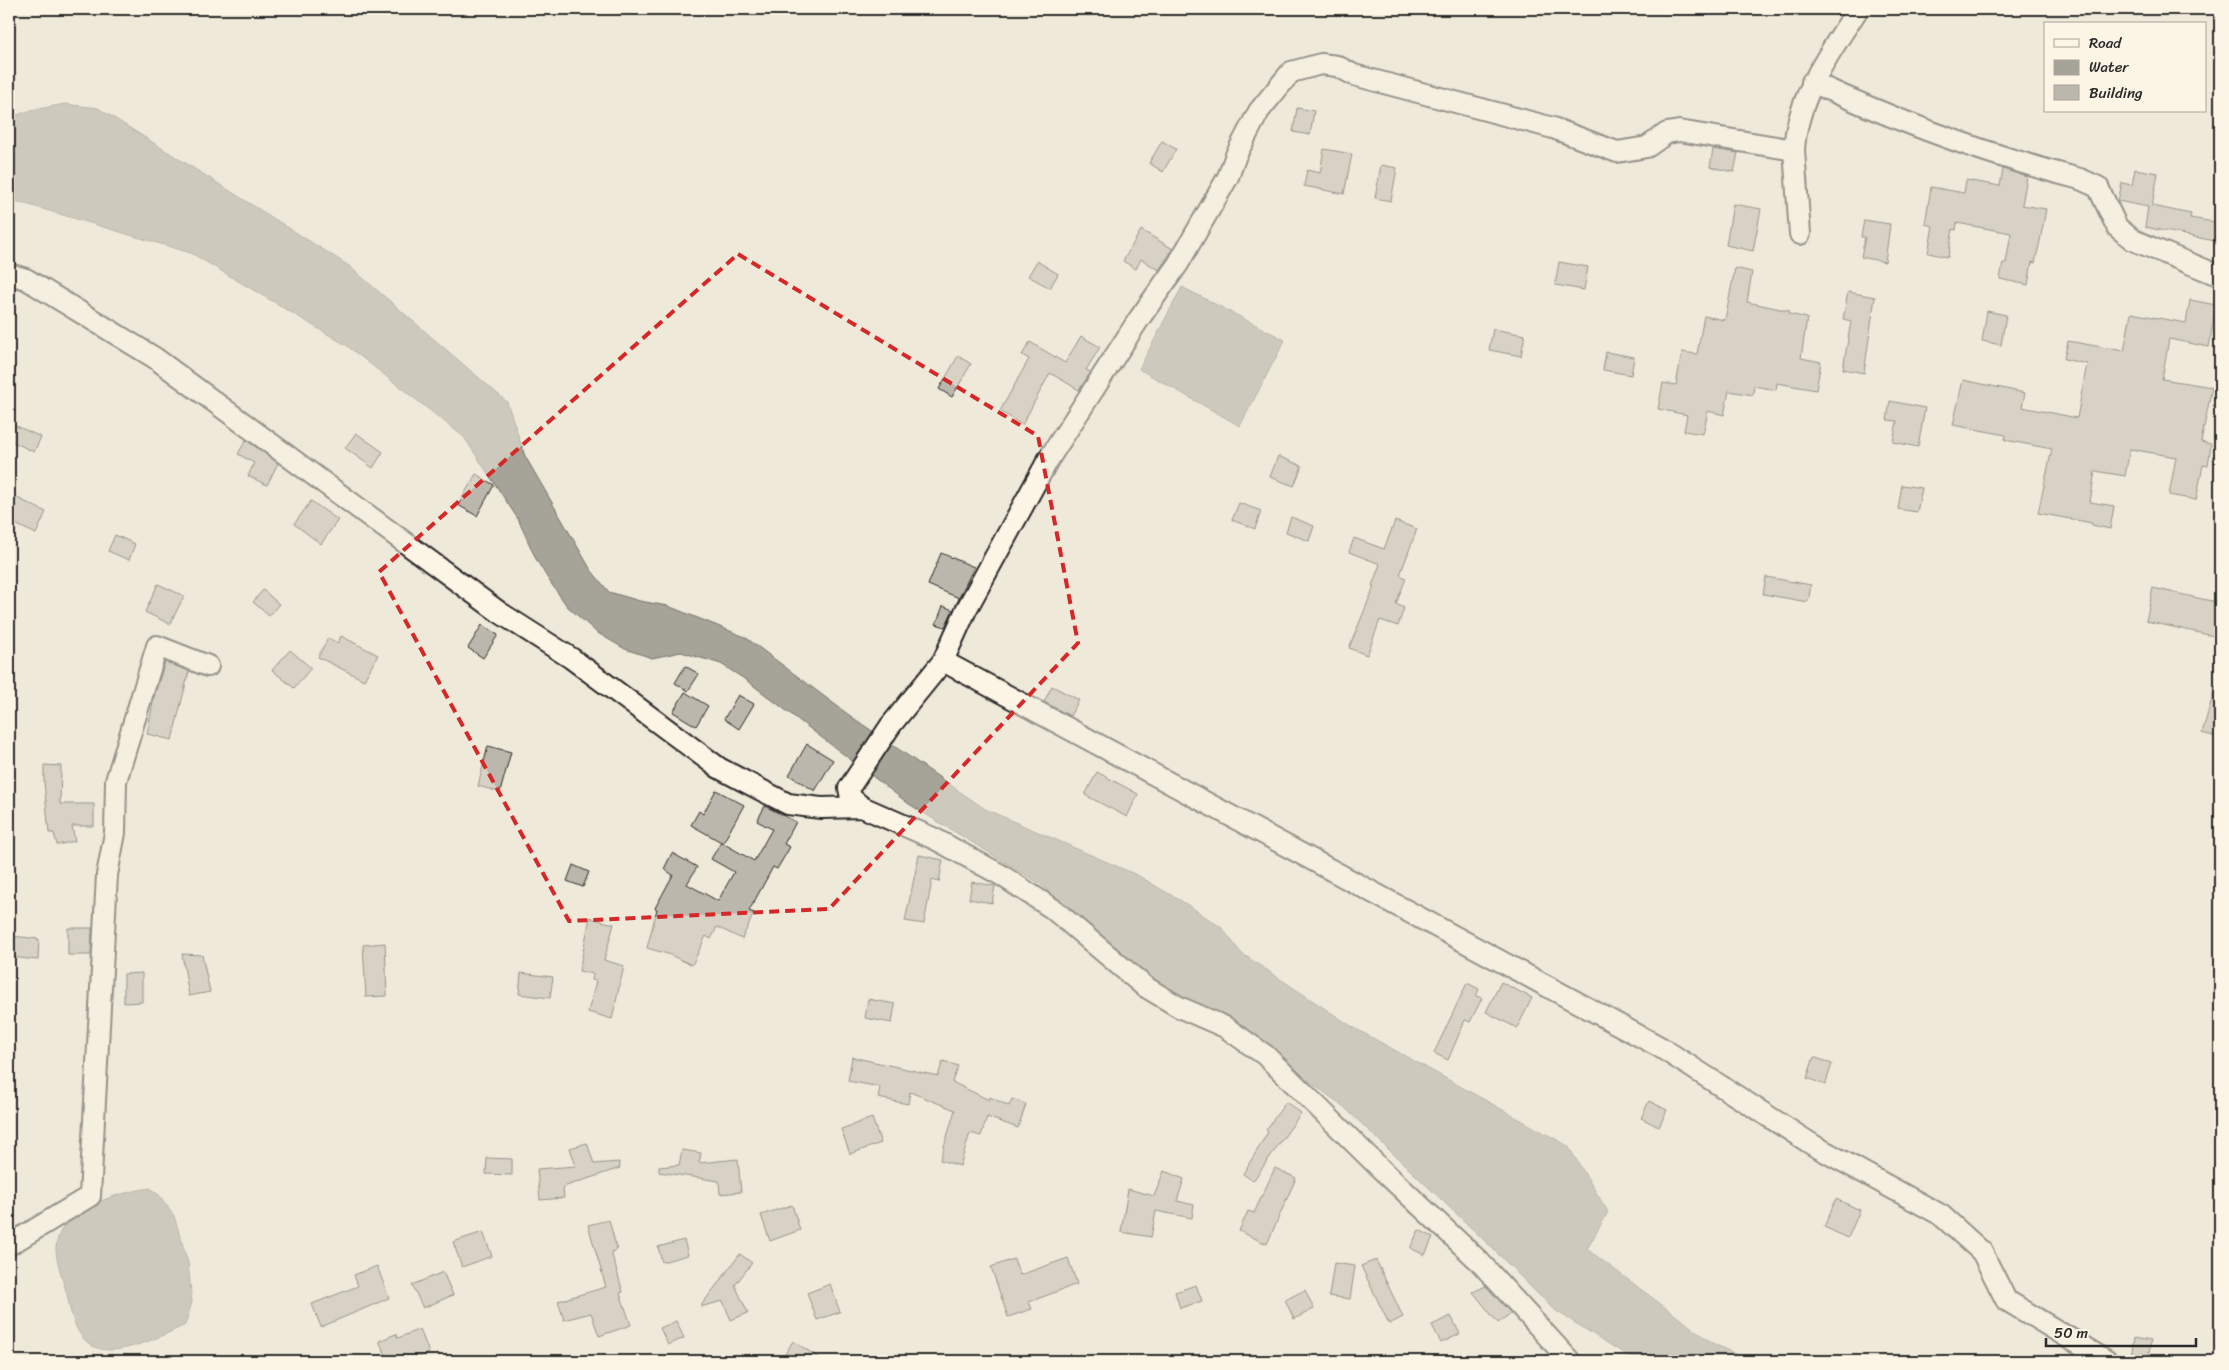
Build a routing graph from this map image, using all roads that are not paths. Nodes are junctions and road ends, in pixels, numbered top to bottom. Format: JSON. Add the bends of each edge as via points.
{"nodes":[{"id":1,"x":1858,"y":9,"type":"edge"},
{"id":2,"x":1812,"y":82,"type":"junction"},
{"id":3,"x":1794,"y":150,"type":"junction"},
{"id":4,"x":1800,"y":234,"type":"dead end"},
{"id":5,"x":9,"y":274,"type":"edge"},
{"id":6,"x":2220,"y":276,"type":"edge"},
{"id":7,"x":943,"y":661,"type":"junction"},
{"id":8,"x":208,"y":666,"type":"dead end"},
{"id":9,"x":862,"y":807,"type":"junction"},
{"id":10,"x":9,"y":1245,"type":"edge"},
{"id":11,"x":1570,"y":1361,"type":"edge"},
{"id":12,"x":2107,"y":1361,"type":"edge"}],
"edges":[{"from":1,"to":2,"type":"street"},
{"from":2,"to":3,"type":"street"},
{"from":2,"to":6,"type":"street","via":[[1886,116],[1956,142],[2098,187],[2117,227],[2133,240]]},
{"from":3,"to":4,"type":"street"},
{"from":3,"to":7,"type":"street","via":[[1679,131],[1667,133],[1647,147],[1617,152],[1553,128],[1354,75],[1336,66],[1321,64],[1291,72],[1258,111],[1228,177],[1178,264],[1048,460],[966,610]]},
{"from":5,"to":9,"type":"street","via":[[26,279],[155,358],[499,612],[571,658],[719,768],[788,804],[821,808]]},
{"from":7,"to":9,"type":"street","via":[[891,725],[849,788],[851,798]]},
{"from":7,"to":12,"type":"street","via":[[1660,1048],[1813,1145],[1940,1215],[1982,1252],[2006,1300]]},
{"from":8,"to":10,"type":"street","via":[[157,646],[116,781],[115,833],[107,875],[90,1196]]},
{"from":9,"to":11,"type":"street","via":[[1001,874],[1053,909],[1144,986],[1179,1007],[1226,1027],[1265,1055],[1479,1261]]}]}
